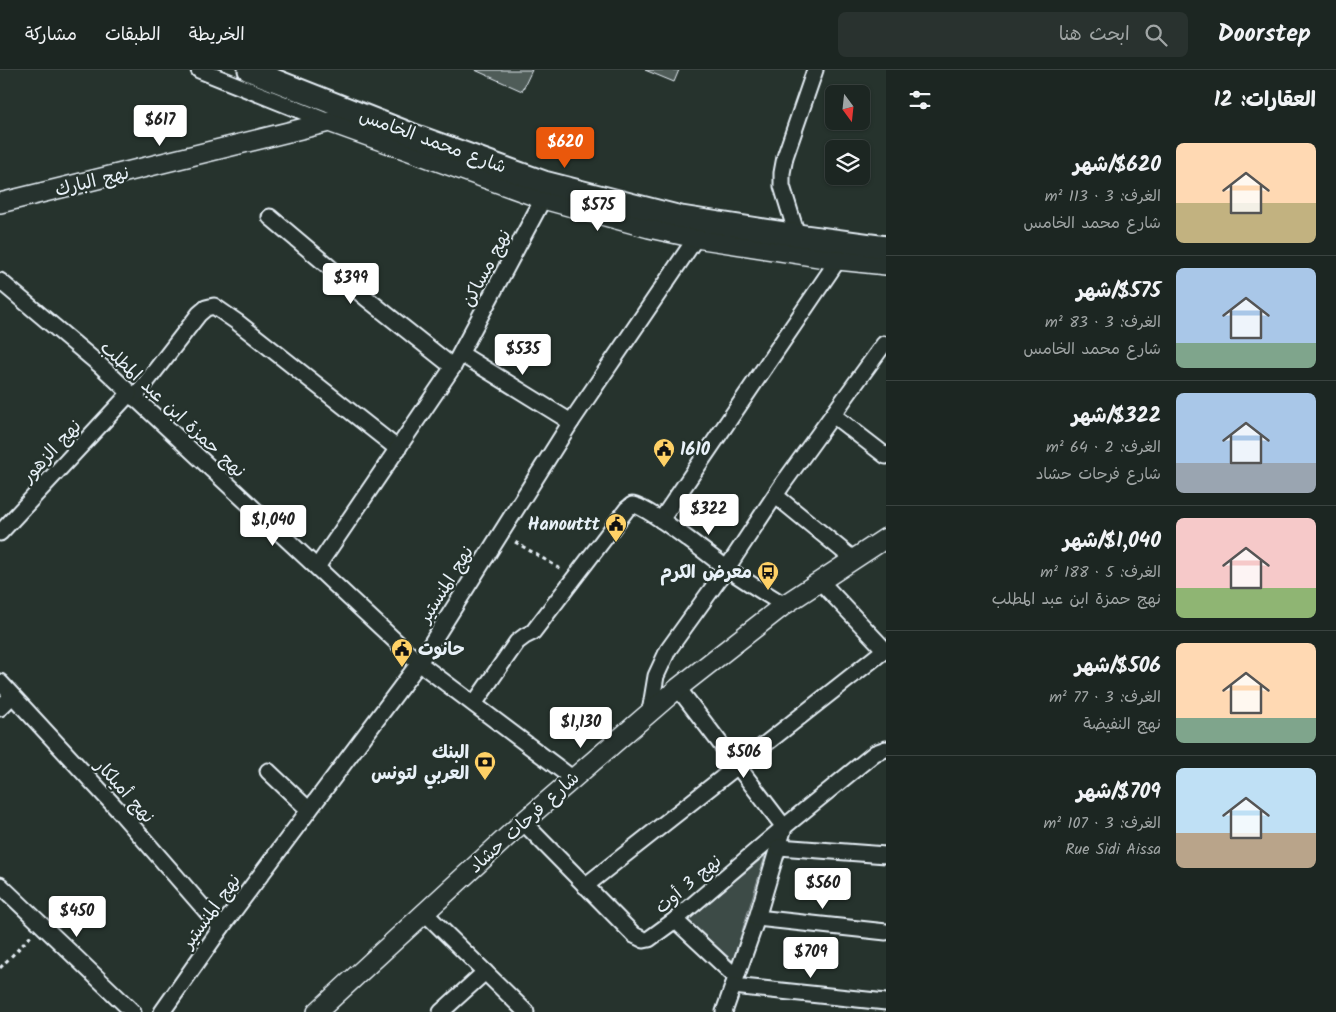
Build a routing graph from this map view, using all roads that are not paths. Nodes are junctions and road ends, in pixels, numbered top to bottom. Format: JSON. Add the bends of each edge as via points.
{"nodes":[{"id":1,"x":199,"y":70,"type":"edge"},
{"id":2,"x":249,"y":70,"type":"edge"},
{"id":3,"x":815,"y":70,"type":"edge"},
{"id":4,"x":329,"y":122,"type":"junction"},
{"id":5,"x":543,"y":199,"type":"junction"},
{"id":6,"x":0,"y":203,"type":"edge"},
{"id":7,"x":270,"y":217,"type":"dead end"},
{"id":8,"x":797,"y":235,"type":"junction"},
{"id":9,"x":696,"y":238,"type":"junction"},
{"id":10,"x":886,"y":247,"type":"edge"},
{"id":11,"x":838,"y":260,"type":"junction"},
{"id":12,"x":886,"y":265,"type":"edge"},
{"id":13,"x":0,"y":281,"type":"edge"},
{"id":14,"x":884,"y":344,"type":"dead end"},
{"id":15,"x":461,"y":354,"type":"junction"},
{"id":16,"x":453,"y":367,"type":"junction"},
{"id":17,"x":132,"y":396,"type":"junction"},
{"id":18,"x":833,"y":415,"type":"junction"},
{"id":19,"x":570,"y":422,"type":"junction"},
{"id":20,"x":398,"y":449,"type":"junction"},
{"id":21,"x":886,"y":456,"type":"edge"},
{"id":22,"x":776,"y":496,"type":"junction"},
{"id":23,"x":661,"y":520,"type":"junction"},
{"id":24,"x":0,"y":533,"type":"edge"},
{"id":25,"x":886,"y":538,"type":"edge"},
{"id":26,"x":853,"y":559,"type":"junction"},
{"id":27,"x":317,"y":568,"type":"junction"},
{"id":28,"x":727,"y":568,"type":"junction"},
{"id":29,"x":820,"y":581,"type":"junction"},
{"id":30,"x":784,"y":605,"type":"junction"},
{"id":31,"x":885,"y":650,"type":"edge"},
{"id":32,"x":418,"y":663,"type":"junction"},
{"id":33,"x":0,"y":682,"type":"edge"},
{"id":34,"x":678,"y":688,"type":"junction"},
{"id":35,"x":12,"y":696,"type":"junction"},
{"id":36,"x":474,"y":704,"type":"junction"},
{"id":37,"x":0,"y":708,"type":"edge"},
{"id":38,"x":650,"y":712,"type":"junction"},
{"id":39,"x":886,"y":749,"type":"edge"},
{"id":40,"x":737,"y":766,"type":"junction"},
{"id":41,"x":268,"y":771,"type":"dead end"},
{"id":42,"x":572,"y":778,"type":"junction"},
{"id":43,"x":309,"y":810,"type":"junction"},
{"id":44,"x":523,"y":822,"type":"junction"},
{"id":45,"x":784,"y":827,"type":"junction"},
{"id":46,"x":779,"y":847,"type":"junction"},
{"id":47,"x":886,"y":854,"type":"edge"},
{"id":48,"x":0,"y":885,"type":"edge"},
{"id":49,"x":585,"y":886,"type":"junction"},
{"id":50,"x":424,"y":912,"type":"junction"},
{"id":51,"x":757,"y":918,"type":"junction"},
{"id":52,"x":675,"y":920,"type":"junction"},
{"id":53,"x":222,"y":928,"type":"junction"},
{"id":54,"x":886,"y":932,"type":"edge"},
{"id":55,"x":485,"y":972,"type":"junction"},
{"id":56,"x":734,"y":981,"type":"junction"},
{"id":57,"x":886,"y":1002,"type":"edge"},
{"id":58,"x":134,"y":1012,"type":"edge"},
{"id":59,"x":162,"y":1012,"type":"edge"},
{"id":60,"x":317,"y":1012,"type":"edge"},
{"id":61,"x":441,"y":1012,"type":"edge"},
{"id":62,"x":526,"y":1012,"type":"edge"},
{"id":63,"x":724,"y":1012,"type":"edge"}],
"edges":[{"from":1,"to":4,"type":"street"},
{"from":2,"to":8,"type":"main road","name":"شارع محمد الخامس","via":[[544,182],[681,217]]},
{"from":3,"to":8,"type":"street","via":[[782,173],[782,186]]},
{"from":4,"to":5,"type":"street"},
{"from":4,"to":6,"type":"street","name":"نهج البارك"},
{"from":5,"to":9,"type":"street"},
{"from":5,"to":15,"type":"street","name":"نهج مساكن"},
{"from":7,"to":16,"type":"street"},
{"from":8,"to":10,"type":"main road","name":"شارع محمد الخامس"},
{"from":9,"to":11,"type":"street"},
{"from":9,"to":19,"type":"street","name":"نهج المنستير"},
{"from":11,"to":12,"type":"street"},
{"from":11,"to":23,"type":"street"},
{"from":13,"to":17,"type":"street","name":"نهج حمزة ابن عبد المطلب"},
{"from":14,"to":18,"type":"street"},
{"from":15,"to":16,"type":"street","name":"نهج مساكن"},
{"from":15,"to":19,"type":"street"},
{"from":16,"to":20,"type":"street","name":"نهج مساكن"},
{"from":17,"to":20,"type":"street","name":"نهج الزهور","via":[[199,314],[214,306]]},
{"from":17,"to":24,"type":"street","name":"نهج الزهور"},
{"from":17,"to":27,"type":"street","name":"نهج حمزة ابن عبد المطلب"},
{"from":18,"to":21,"type":"street"},
{"from":18,"to":22,"type":"street"},
{"from":19,"to":32,"type":"street","name":"نهج المنستير"},
{"from":20,"to":27,"type":"street","name":"نهج مساكن"},
{"from":22,"to":26,"type":"street"},
{"from":22,"to":28,"type":"street"},
{"from":23,"to":28,"type":"street"},
{"from":23,"to":36,"type":"street","via":[[637,505],[630,506],[533,632],[517,642]]},
{"from":25,"to":26,"type":"street","name":"شارع فرحات حشاد"},
{"from":26,"to":29,"type":"street","name":"شارع فرحات حشاد"},
{"from":27,"to":32,"type":"street","name":"نهج حمزة ابن عبد المطلب"},
{"from":28,"to":30,"type":"street"},
{"from":28,"to":38,"type":"street","via":[[668,650],[656,676]]},
{"from":29,"to":30,"type":"street","name":"شارع فرحات حشاد"},
{"from":29,"to":31,"type":"street"},
{"from":30,"to":34,"type":"street","name":"شارع فرحات حشاد"},
{"from":31,"to":40,"type":"street"},
{"from":32,"to":36,"type":"street","name":"نهج حمزة ابن عبد المطلب"},
{"from":32,"to":43,"type":"street","name":"نهج المنستير"},
{"from":33,"to":35,"type":"street","name":"نهج أميلكار"},
{"from":34,"to":38,"type":"street","name":"شارع فرحات حشاد"},
{"from":34,"to":40,"type":"street"},
{"from":35,"to":37,"type":"street"},
{"from":35,"to":53,"type":"street","name":"نهج أميلكار"},
{"from":36,"to":42,"type":"street","name":"نهج حمزة ابن عبد المطلب"},
{"from":38,"to":42,"type":"street","name":"شارع فرحات حشاد"},
{"from":39,"to":45,"type":"street","name":"نهج 3 أوت","via":[[875,753]]},
{"from":40,"to":45,"type":"street"},
{"from":40,"to":49,"type":"street"},
{"from":41,"to":43,"type":"street"},
{"from":42,"to":44,"type":"street","name":"شارع فرحات حشاد"},
{"from":43,"to":53,"type":"street","name":"نهج المنستير"},
{"from":44,"to":49,"type":"street","name":"نهج 3 أوت"},
{"from":44,"to":50,"type":"street","name":"شارع فرحات حشاد"},
{"from":45,"to":46,"type":"street"},
{"from":45,"to":52,"type":"street","name":"نهج 3 أوت"},
{"from":46,"to":47,"type":"street"},
{"from":46,"to":51,"type":"street"},
{"from":48,"to":58,"type":"street"},
{"from":49,"to":52,"type":"street","name":"نهج 3 أوت","via":[[644,940]]},
{"from":50,"to":55,"type":"street"},
{"from":50,"to":60,"type":"street","name":"شارع فرحات حشاد"},
{"from":51,"to":54,"type":"street"},
{"from":51,"to":56,"type":"street"},
{"from":52,"to":56,"type":"street"},
{"from":53,"to":59,"type":"street","name":"نهج المنستير"},
{"from":55,"to":61,"type":"street"},
{"from":55,"to":62,"type":"street"},
{"from":56,"to":57,"type":"street"},
{"from":56,"to":63,"type":"street"}]}
